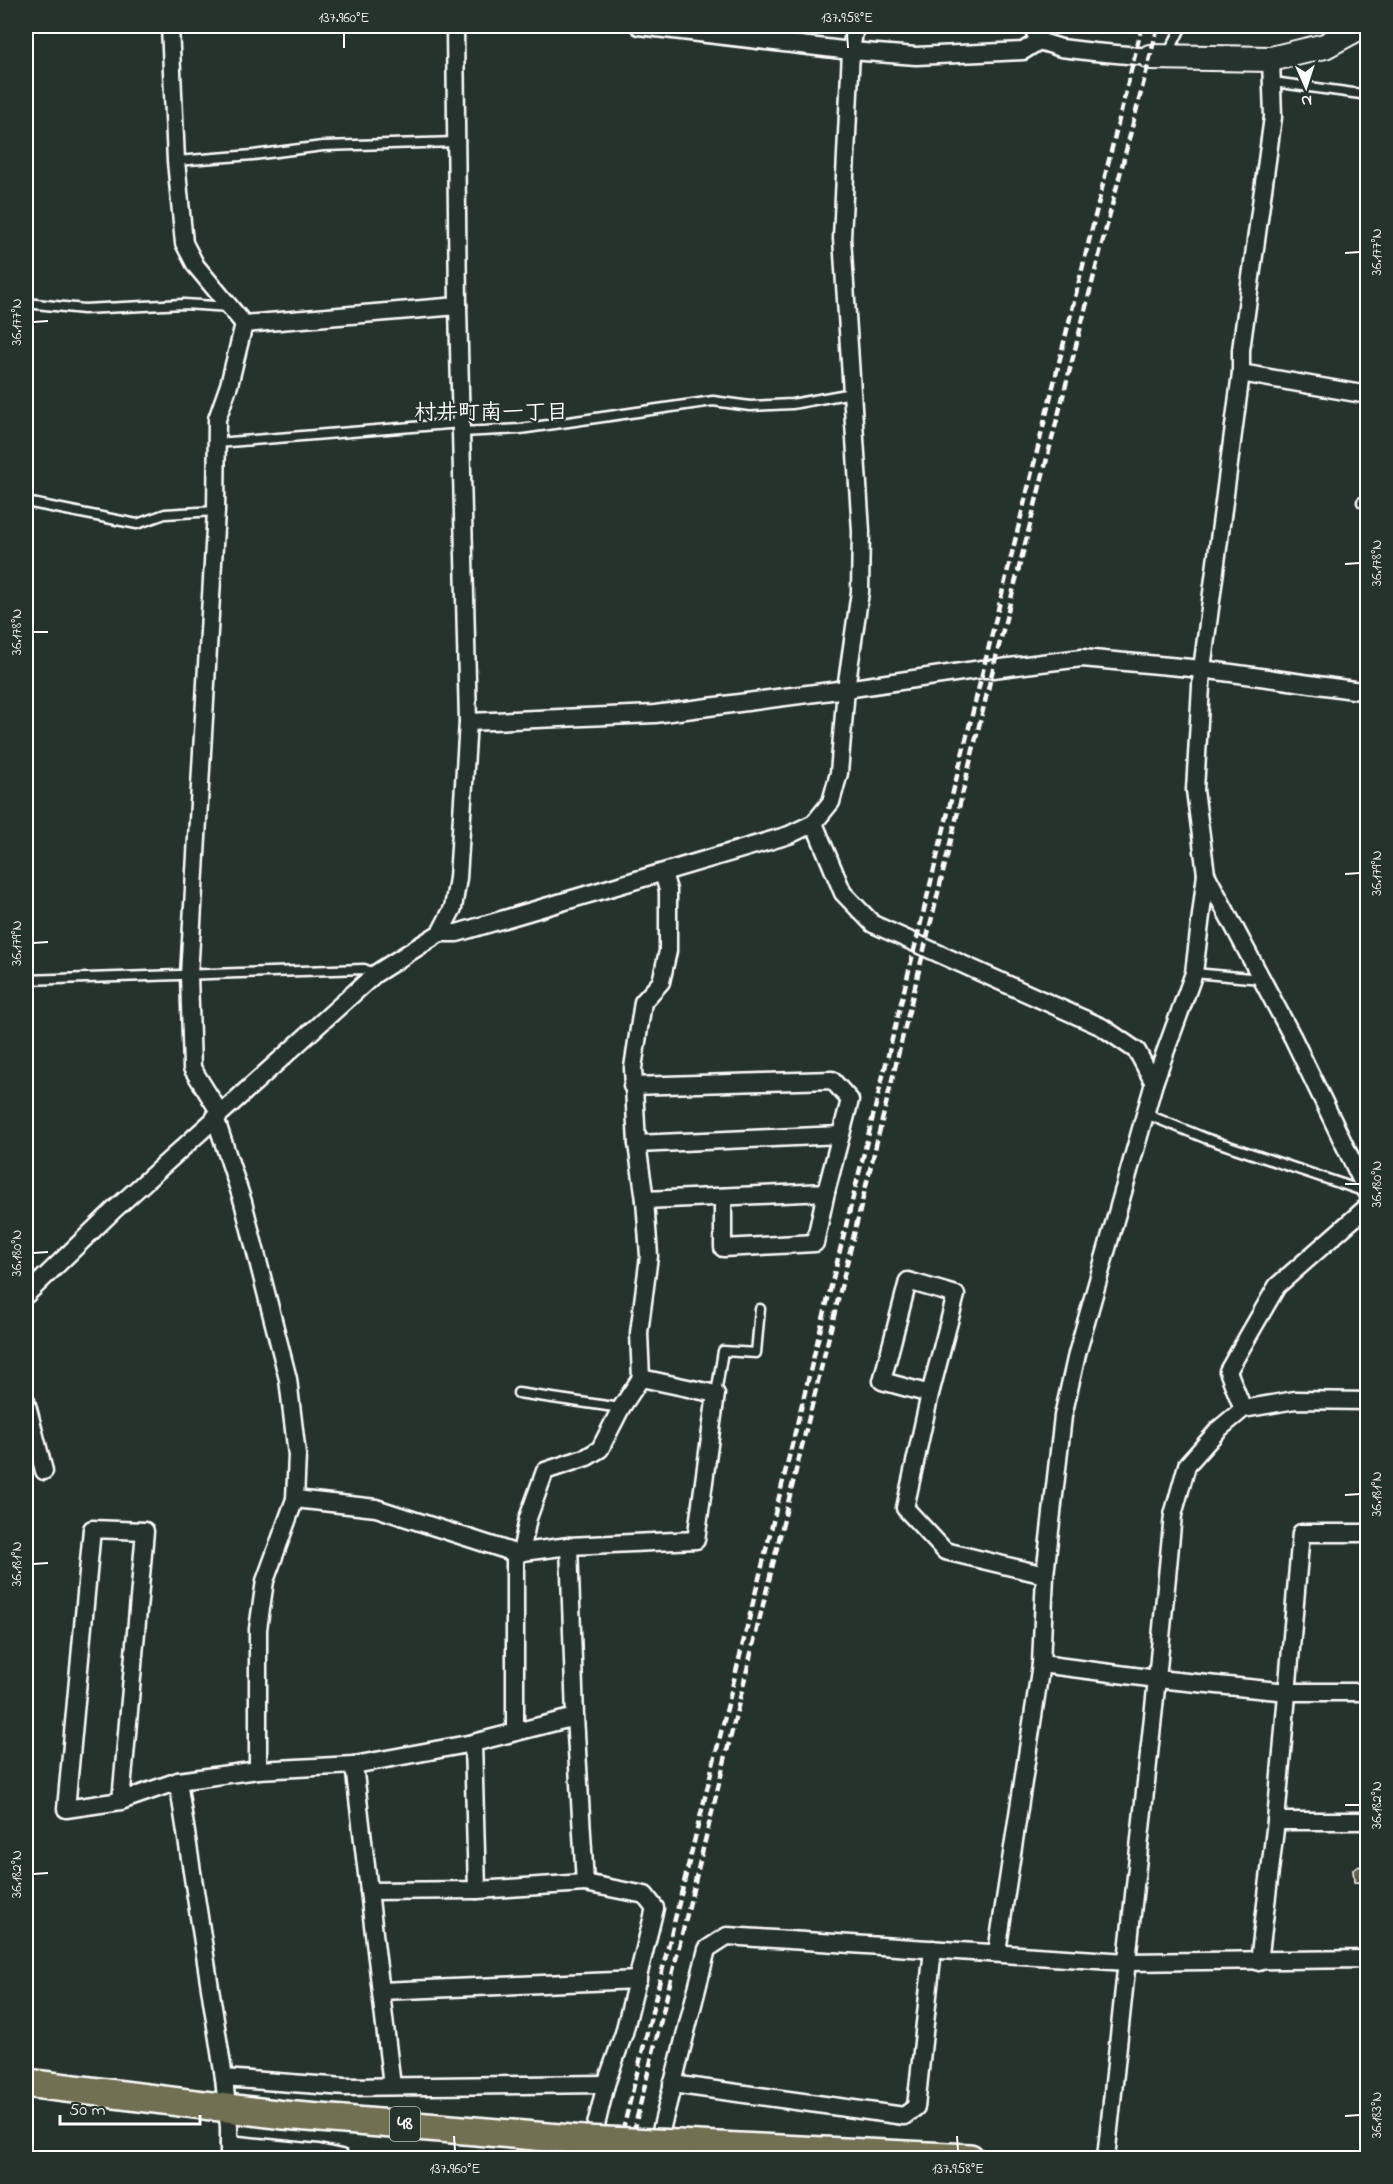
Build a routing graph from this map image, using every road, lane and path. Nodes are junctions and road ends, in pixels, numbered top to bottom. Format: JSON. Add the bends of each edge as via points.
{"nodes":[{"id":1,"x":170,"y":26,"type":"edge"},
{"id":2,"x":455,"y":26,"type":"edge"},
{"id":3,"x":639,"y":26,"type":"edge"},
{"id":4,"x":855,"y":26,"type":"edge"},
{"id":5,"x":1182,"y":26,"type":"edge"},
{"id":6,"x":1362,"y":26,"type":"edge"},
{"id":7,"x":1035,"y":33,"type":"edge"},
{"id":8,"x":851,"y":51,"type":"junction"},
{"id":9,"x":1158,"y":57,"type":"junction"},
{"id":10,"x":1272,"y":71,"type":"junction"},
{"id":11,"x":1368,"y":96,"type":"edge"},
{"id":12,"x":456,"y":142,"type":"junction"},
{"id":13,"x":176,"y":161,"type":"junction"},
{"id":14,"x":26,"y":303,"type":"edge"},
{"id":15,"x":458,"y":306,"type":"junction"},
{"id":16,"x":230,"y":307,"type":"junction"},
{"id":17,"x":244,"y":324,"type":"junction"},
{"id":18,"x":1241,"y":373,"type":"junction"},
{"id":19,"x":852,"y":393,"type":"junction"},
{"id":20,"x":1368,"y":395,"type":"edge"},
{"id":21,"x":461,"y":427,"type":"junction"},
{"id":22,"x":217,"y":443,"type":"junction"},
{"id":23,"x":26,"y":502,"type":"edge"},
{"id":24,"x":216,"y":511,"type":"junction"},
{"id":25,"x":1202,"y":669,"type":"junction"},
{"id":26,"x":846,"y":689,"type":"junction"},
{"id":27,"x":1368,"y":692,"type":"edge"},
{"id":28,"x":468,"y":722,"type":"junction"},
{"id":29,"x":814,"y":823,"type":"junction"},
{"id":30,"x":663,"y":873,"type":"junction"},
{"id":31,"x":1206,"y":874,"type":"junction"},
{"id":32,"x":440,"y":933,"type":"junction"},
{"id":33,"x":1194,"y":973,"type":"junction"},
{"id":34,"x":375,"y":974,"type":"junction"},
{"id":35,"x":189,"y":975,"type":"junction"},
{"id":36,"x":1262,"y":979,"type":"junction"},
{"id":37,"x":26,"y":980,"type":"edge"},
{"id":38,"x":1154,"y":1083,"type":"junction"},
{"id":39,"x":632,"y":1086,"type":"junction"},
{"id":40,"x":1146,"y":1114,"type":"junction"},
{"id":41,"x":218,"y":1115,"type":"junction"},
{"id":42,"x":841,"y":1136,"type":"junction"},
{"id":43,"x":637,"y":1144,"type":"junction"},
{"id":44,"x":826,"y":1192,"type":"junction"},
{"id":45,"x":723,"y":1197,"type":"junction"},
{"id":46,"x":1367,"y":1197,"type":"edge"},
{"id":47,"x":645,"y":1200,"type":"junction"},
{"id":48,"x":26,"y":1295,"type":"edge"},
{"id":49,"x":760,"y":1310,"type":"dead end"},
{"id":50,"x":641,"y":1377,"type":"junction"},
{"id":51,"x":518,"y":1393,"type":"dead end"},
{"id":52,"x":716,"y":1394,"type":"junction"},
{"id":53,"x":930,"y":1394,"type":"junction"},
{"id":54,"x":26,"y":1401,"type":"edge"},
{"id":55,"x":1368,"y":1401,"type":"edge"},
{"id":56,"x":621,"y":1408,"type":"junction"},
{"id":57,"x":1243,"y":1409,"type":"junction"},
{"id":58,"x":44,"y":1471,"type":"dead end"},
{"id":59,"x":295,"y":1499,"type":"junction"},
{"id":60,"x":1368,"y":1533,"type":"edge"},
{"id":61,"x":569,"y":1546,"type":"junction"},
{"id":62,"x":518,"y":1553,"type":"junction"},
{"id":63,"x":1044,"y":1575,"type":"junction"},
{"id":64,"x":1041,"y":1664,"type":"junction"},
{"id":65,"x":1158,"y":1679,"type":"junction"},
{"id":66,"x":1288,"y":1692,"type":"junction"},
{"id":67,"x":1368,"y":1692,"type":"edge"},
{"id":68,"x":575,"y":1718,"type":"junction"},
{"id":69,"x":515,"y":1732,"type":"junction"},
{"id":70,"x":473,"y":1743,"type":"junction"},
{"id":71,"x":354,"y":1765,"type":"junction"},
{"id":72,"x":258,"y":1770,"type":"junction"},
{"id":73,"x":178,"y":1780,"type":"junction"},
{"id":74,"x":121,"y":1801,"type":"junction"},
{"id":75,"x":1276,"y":1821,"type":"junction"},
{"id":76,"x":1368,"y":1821,"type":"edge"},
{"id":77,"x":585,"y":1883,"type":"junction"},
{"id":78,"x":477,"y":1890,"type":"junction"},
{"id":79,"x":369,"y":1891,"type":"junction"},
{"id":80,"x":933,"y":1949,"type":"junction"},
{"id":81,"x":997,"y":1952,"type":"junction"},
{"id":82,"x":1368,"y":1959,"type":"edge"},
{"id":83,"x":1127,"y":1962,"type":"junction"},
{"id":84,"x":1259,"y":1962,"type":"junction"},
{"id":85,"x":638,"y":1980,"type":"junction"},
{"id":86,"x":381,"y":1991,"type":"junction"},
{"id":87,"x":224,"y":2078,"type":"junction"},
{"id":88,"x":26,"y":2083,"type":"edge"},
{"id":89,"x":606,"y":2084,"type":"junction"},
{"id":90,"x":672,"y":2084,"type":"junction"},
{"id":91,"x":392,"y":2086,"type":"junction"},
{"id":92,"x":227,"y":2108,"type":"junction"},
{"id":93,"x":585,"y":2149,"type":"edge"},
{"id":94,"x":229,"y":2151,"type":"edge"},
{"id":95,"x":341,"y":2158,"type":"edge"},
{"id":96,"x":654,"y":2158,"type":"edge"},
{"id":97,"x":970,"y":2158,"type":"edge"},
{"id":98,"x":1106,"y":2158,"type":"edge"}],
"edges":[{"from":1,"to":13,"type":"street"},
{"from":2,"to":12,"type":"street"},
{"from":3,"to":8,"type":"street"},
{"from":4,"to":8,"type":"street"},
{"from":5,"to":9,"type":"lane"},
{"from":6,"to":10,"type":"street"},
{"from":7,"to":8,"type":"street","via":[[1023,51],[916,56]]},
{"from":7,"to":9,"type":"street","via":[[1083,51]]},
{"from":8,"to":19,"type":"street","via":[[842,238]]},
{"from":9,"to":10,"type":"street"},
{"from":10,"to":11,"type":"lane"},
{"from":10,"to":18,"type":"street","via":[[1273,117]]},
{"from":12,"to":13,"type":"lane","via":[[323,147]]},
{"from":12,"to":15,"type":"street"},
{"from":13,"to":16,"type":"street","via":[[184,243],[196,266]]},
{"from":14,"to":16,"type":"lane","via":[[84,309],[184,304]]},
{"from":15,"to":17,"type":"street"},
{"from":15,"to":21,"type":"street"},
{"from":16,"to":17,"type":"street"},
{"from":17,"to":22,"type":"street","via":[[217,419]]},
{"from":18,"to":20,"type":"street"},
{"from":18,"to":25,"type":"street"},
{"from":19,"to":21,"type":"lane","via":[[792,404],[750,406],[713,401],[520,429]]},
{"from":19,"to":26,"type":"street","via":[[861,542],[860,592]]},
{"from":21,"to":22,"type":"lane"},
{"from":21,"to":28,"type":"street"},
{"from":22,"to":24,"type":"street"},
{"from":23,"to":24,"type":"lane","via":[[137,524],[165,514]]},
{"from":24,"to":35,"type":"street"},
{"from":25,"to":26,"type":"street","via":[[1082,658]]},
{"from":25,"to":27,"type":"street"},
{"from":25,"to":31,"type":"street","via":[[1195,790]]},
{"from":26,"to":28,"type":"street","via":[[655,714]]},
{"from":26,"to":29,"type":"street","via":[[839,773],[831,802]]},
{"from":28,"to":32,"type":"street","via":[[458,878],[453,908]]},
{"from":29,"to":30,"type":"street","via":[[789,835]]},
{"from":29,"to":38,"type":"street","via":[[843,893],[873,924],[1102,1027],[1137,1051]]},
{"from":30,"to":32,"type":"street","via":[[457,933]]},
{"from":30,"to":39,"type":"street","via":[[668,890],[668,951],[661,982],[643,1002]]},
{"from":31,"to":33,"type":"street"},
{"from":31,"to":36,"type":"street"},
{"from":32,"to":34,"type":"street"},
{"from":33,"to":36,"type":"lane"},
{"from":33,"to":38,"type":"street"},
{"from":34,"to":35,"type":"lane","via":[[364,969]]},
{"from":34,"to":41,"type":"street"},
{"from":35,"to":37,"type":"lane"},
{"from":35,"to":41,"type":"street","via":[[192,1068]]},
{"from":36,"to":46,"type":"street"},
{"from":38,"to":40,"type":"street"},
{"from":39,"to":42,"type":"street","via":[[832,1080],[850,1100]]},
{"from":39,"to":43,"type":"street"},
{"from":40,"to":46,"type":"lane"},
{"from":40,"to":63,"type":"street","via":[[1063,1416]]},
{"from":41,"to":48,"type":"street"},
{"from":41,"to":59,"type":"street","via":[[288,1379],[297,1455]]},
{"from":42,"to":43,"type":"street"},
{"from":42,"to":44,"type":"street"},
{"from":43,"to":47,"type":"street"},
{"from":44,"to":45,"type":"street"},
{"from":44,"to":45,"type":"street","via":[[815,1243],[723,1248]]},
{"from":45,"to":47,"type":"street"},
{"from":46,"to":57,"type":"street","via":[[1277,1286],[1228,1371]]},
{"from":47,"to":50,"type":"street","via":[[649,1256],[639,1333]]},
{"from":49,"to":52,"type":"lane","via":[[756,1353],[723,1351]]},
{"from":50,"to":52,"type":"street"},
{"from":50,"to":56,"type":"street"},
{"from":51,"to":56,"type":"lane"},
{"from":52,"to":61,"type":"street","via":[[696,1540]]},
{"from":53,"to":53,"type":"street","via":[[956,1295],[908,1281],[882,1381]]},
{"from":53,"to":63,"type":"street","via":[[905,1508],[945,1551]]},
{"from":54,"to":58,"type":"street"},
{"from":55,"to":57,"type":"street","via":[[1295,1400]]},
{"from":56,"to":62,"type":"street","via":[[600,1449],[545,1471]]},
{"from":57,"to":65,"type":"street","via":[[1187,1465],[1173,1515]]},
{"from":59,"to":62,"type":"street","via":[[376,1508]]},
{"from":59,"to":72,"type":"street","via":[[265,1581],[261,1605]]},
{"from":60,"to":66,"type":"street","via":[[1301,1533]]},
{"from":61,"to":62,"type":"street"},
{"from":61,"to":68,"type":"street"},
{"from":62,"to":69,"type":"street"},
{"from":63,"to":64,"type":"street"},
{"from":64,"to":65,"type":"street"},
{"from":64,"to":81,"type":"street"},
{"from":65,"to":66,"type":"street"},
{"from":65,"to":83,"type":"street"},
{"from":66,"to":67,"type":"street"},
{"from":66,"to":75,"type":"street"},
{"from":68,"to":69,"type":"street"},
{"from":68,"to":77,"type":"street"},
{"from":69,"to":70,"type":"street"},
{"from":70,"to":71,"type":"street"},
{"from":70,"to":78,"type":"street"},
{"from":71,"to":72,"type":"street"},
{"from":71,"to":79,"type":"street"},
{"from":72,"to":73,"type":"street"},
{"from":73,"to":74,"type":"street"},
{"from":73,"to":87,"type":"street"},
{"from":74,"to":74,"type":"street","via":[[66,1809],[92,1529],[144,1532]]},
{"from":75,"to":76,"type":"street"},
{"from":75,"to":84,"type":"street"},
{"from":77,"to":78,"type":"street"},
{"from":77,"to":85,"type":"street","via":[[645,1895],[655,1908]]},
{"from":78,"to":79,"type":"street"},
{"from":79,"to":86,"type":"street"},
{"from":80,"to":81,"type":"street"},
{"from":80,"to":90,"type":"street","via":[[727,1936],[706,1949]]},
{"from":80,"to":90,"type":"street","via":[[916,2107],[904,2116]]},
{"from":81,"to":83,"type":"street"},
{"from":82,"to":84,"type":"street"},
{"from":83,"to":84,"type":"street"},
{"from":83,"to":98,"type":"street"},
{"from":85,"to":86,"type":"street"},
{"from":85,"to":89,"type":"street"},
{"from":86,"to":91,"type":"street"},
{"from":87,"to":91,"type":"street","via":[[345,2087]]},
{"from":87,"to":92,"type":"street"},
{"from":88,"to":92,"type":"main road","number":"48"},
{"from":89,"to":91,"type":"street"},
{"from":89,"to":93,"type":"street"},
{"from":90,"to":96,"type":"street"},
{"from":92,"to":93,"type":"main road","number":"48"},
{"from":92,"to":94,"type":"street"},
{"from":93,"to":97,"type":"main road","number":"48","bridge":true,"via":[[678,2144]]},
{"from":94,"to":95,"type":"street","via":[[318,2153]]}]}
